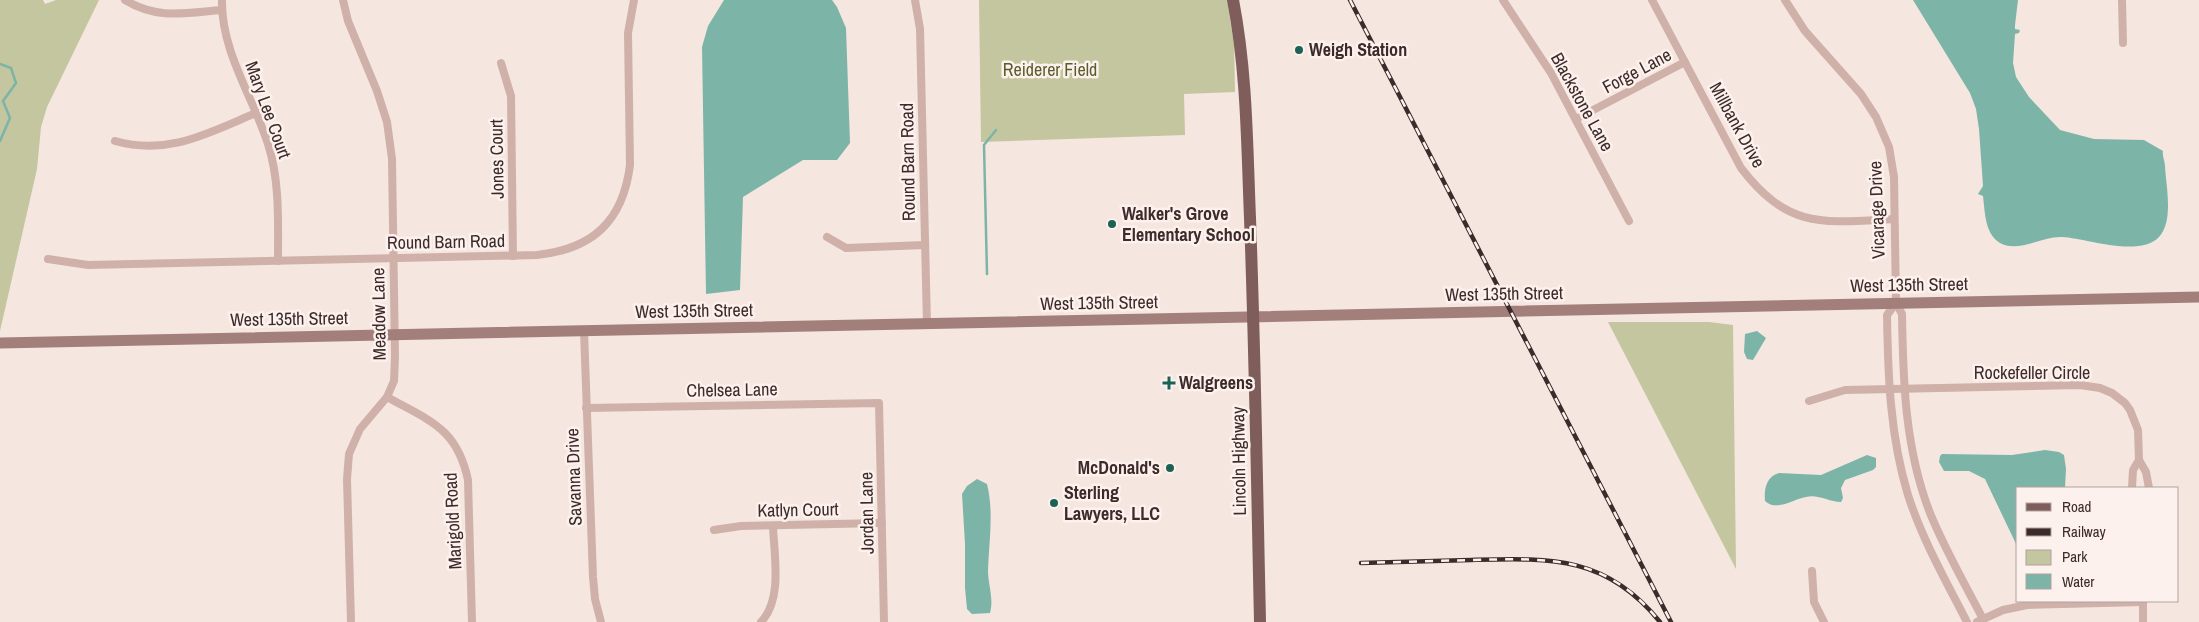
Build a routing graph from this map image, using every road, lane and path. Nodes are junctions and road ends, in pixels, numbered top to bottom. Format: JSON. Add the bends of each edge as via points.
{"nodes":[{"id":1,"x":125,"y":0,"type":"edge"},
{"id":2,"x":222,"y":0,"type":"edge"},
{"id":3,"x":343,"y":0,"type":"edge"},
{"id":4,"x":634,"y":0,"type":"edge"},
{"id":5,"x":915,"y":0,"type":"edge"},
{"id":6,"x":1233,"y":0,"type":"edge"},
{"id":7,"x":1503,"y":0,"type":"edge"},
{"id":8,"x":1652,"y":0,"type":"edge"},
{"id":9,"x":1785,"y":0,"type":"edge"},
{"id":10,"x":2122,"y":0,"type":"edge"},
{"id":11,"x":222,"y":10,"type":"junction"},
{"id":12,"x":2123,"y":44,"type":"dead end"},
{"id":13,"x":1685,"y":62,"type":"junction"},
{"id":14,"x":502,"y":63,"type":"dead end"},
{"id":15,"x":256,"y":113,"type":"junction"},
{"id":16,"x":1576,"y":119,"type":"junction"},
{"id":17,"x":115,"y":141,"type":"dead end"},
{"id":18,"x":1893,"y":219,"type":"junction"},
{"id":19,"x":1629,"y":221,"type":"dead end"},
{"id":20,"x":827,"y":237,"type":"dead end"},
{"id":21,"x":925,"y":245,"type":"junction"},
{"id":22,"x":513,"y":256,"type":"junction"},
{"id":23,"x":393,"y":257,"type":"junction"},
{"id":24,"x":48,"y":259,"type":"dead end"},
{"id":25,"x":278,"y":261,"type":"junction"},
{"id":26,"x":2199,"y":296,"type":"edge"},
{"id":27,"x":1896,"y":303,"type":"junction"},
{"id":28,"x":1254,"y":317,"type":"junction"},
{"id":29,"x":927,"y":324,"type":"junction"},
{"id":30,"x":584,"y":331,"type":"junction"},
{"id":31,"x":395,"y":334,"type":"junction"},
{"id":32,"x":0,"y":343,"type":"edge"},
{"id":33,"x":1889,"y":389,"type":"junction"},
{"id":34,"x":1904,"y":389,"type":"junction"},
{"id":35,"x":387,"y":397,"type":"junction"},
{"id":36,"x":1809,"y":400,"type":"dead end"},
{"id":37,"x":879,"y":403,"type":"joint"},
{"id":38,"x":586,"y":408,"type":"junction"},
{"id":39,"x":1914,"y":456,"type":"junction"},
{"id":40,"x":1899,"y":459,"type":"junction"},
{"id":41,"x":2140,"y":460,"type":"junction"},
{"id":42,"x":2132,"y":487,"type":"edge"},
{"id":43,"x":2149,"y":487,"type":"edge"},
{"id":44,"x":1930,"y":512,"type":"junction"},
{"id":45,"x":1916,"y":518,"type":"junction"},
{"id":46,"x":882,"y":522,"type":"junction"},
{"id":47,"x":773,"y":526,"type":"junction"},
{"id":48,"x":714,"y":530,"type":"dead end"},
{"id":49,"x":1949,"y":554,"type":"junction"},
{"id":50,"x":1936,"y":562,"type":"junction"},
{"id":51,"x":1812,"y":571,"type":"dead end"},
{"id":52,"x":2114,"y":602,"type":"edge"},
{"id":53,"x":2143,"y":602,"type":"edge"},
{"id":54,"x":1996,"y":613,"type":"junction"},
{"id":55,"x":1980,"y":620,"type":"edge"},
{"id":56,"x":350,"y":622,"type":"edge"},
{"id":57,"x":472,"y":622,"type":"edge"},
{"id":58,"x":601,"y":622,"type":"edge"},
{"id":59,"x":761,"y":622,"type":"edge"},
{"id":60,"x":884,"y":622,"type":"edge"},
{"id":61,"x":1260,"y":622,"type":"edge"},
{"id":62,"x":1824,"y":622,"type":"edge"},
{"id":63,"x":1967,"y":622,"type":"edge"},
{"id":64,"x":1997,"y":622,"type":"edge"},
{"id":65,"x":2143,"y":622,"type":"edge"}],
"edges":[{"from":1,"to":11,"type":"street","via":[[140,9],[162,14]]},
{"from":2,"to":11,"type":"street","name":"Mary Lee Court"},
{"from":3,"to":23,"type":"street","name":"Meadow Lane","via":[[387,122],[392,159]]},
{"from":4,"to":22,"type":"street","name":"Round Barn Road","via":[[628,33],[630,164],[627,186],[617,208],[608,224],[591,239],[573,248]]},
{"from":5,"to":21,"type":"street","name":"Round Barn Road","via":[[920,29]]},
{"from":6,"to":28,"type":"main road","name":"Lincoln Highway","via":[[1243,76]]},
{"from":7,"to":16,"type":"street","name":"Blackstone Lane","via":[[1543,60]]},
{"from":8,"to":13,"type":"street","name":"Millbank Drive"},
{"from":9,"to":18,"type":"street","name":"Vicarage Drive","via":[[1805,31],[1862,94],[1876,117],[1889,147],[1894,177]]},
{"from":10,"to":12,"type":"street"},
{"from":11,"to":15,"type":"street","name":"Mary Lee Court","via":[[233,56]]},
{"from":13,"to":16,"type":"street","name":"Forge Lane"},
{"from":13,"to":18,"type":"street","name":"Millbank Drive","via":[[1741,168],[1776,205],[1821,222]]},
{"from":14,"to":22,"type":"street","name":"Jones Court","via":[[511,96]]},
{"from":15,"to":17,"type":"street","via":[[176,144],[134,146]]},
{"from":15,"to":25,"type":"street","name":"Mary Lee Court","via":[[275,172]]},
{"from":16,"to":19,"type":"street","name":"Blackstone Lane"},
{"from":18,"to":27,"type":"street","name":"Vicarage Drive"},
{"from":20,"to":21,"type":"street","via":[[846,248]]},
{"from":21,"to":29,"type":"street","name":"Round Barn Road"},
{"from":22,"to":23,"type":"street","name":"Round Barn Road"},
{"from":23,"to":25,"type":"street","name":"Round Barn Road"},
{"from":23,"to":31,"type":"street","name":"Meadow Lane"},
{"from":24,"to":25,"type":"street","name":"Round Barn Road","via":[[88,265]]},
{"from":26,"to":27,"type":"street","name":"West 135th Street"},
{"from":27,"to":28,"type":"street","name":"West 135th Street"},
{"from":27,"to":33,"type":"street","name":"Vicarage Drive","via":[[1887,315]]},
{"from":27,"to":34,"type":"street","name":"Vicarage Drive","via":[[1902,314]]},
{"from":28,"to":29,"type":"street","name":"West 135th Street"},
{"from":28,"to":61,"type":"main road","name":"Lincoln Highway"},
{"from":29,"to":30,"type":"street","name":"West 135th Street"},
{"from":30,"to":31,"type":"street","name":"West 135th Street"},
{"from":30,"to":38,"type":"street","name":"Savanna Drive"},
{"from":31,"to":32,"type":"street","name":"West 135th Street"},
{"from":31,"to":35,"type":"street","name":"Meadow Lane","via":[[394,374]]},
{"from":33,"to":34,"type":"street","name":"Rockefeller Circle"},
{"from":33,"to":36,"type":"street","name":"Rockefeller Circle","via":[[1846,390]]},
{"from":33,"to":40,"type":"street","name":"Vicarage Drive"},
{"from":34,"to":39,"type":"street","name":"Vicarage Drive"},
{"from":34,"to":41,"type":"street","name":"Rockefeller Circle","via":[[2080,385],[2100,388],[2118,398],[2130,410],[2138,430]]},
{"from":35,"to":56,"type":"street","name":"Meadow Lane","via":[[360,429],[349,454]]},
{"from":35,"to":57,"type":"street","name":"Marigold Road","via":[[444,430],[464,460],[468,480]]},
{"from":37,"to":38,"type":"street","name":"Chelsea Lane"},
{"from":37,"to":46,"type":"street","name":"Jordan Lane"},
{"from":38,"to":58,"type":"street","name":"Savanna Drive","via":[[594,592]]},
{"from":39,"to":40,"type":"street"},
{"from":39,"to":44,"type":"street","name":"Vicarage Drive"},
{"from":40,"to":45,"type":"street","name":"Vicarage Drive"},
{"from":41,"to":42,"type":"street","name":"Rockefeller Circle","via":[[2133,470]]},
{"from":41,"to":43,"type":"street","name":"Rockefeller Circle"},
{"from":44,"to":45,"type":"street"},
{"from":44,"to":49,"type":"street","name":"Vicarage Drive"},
{"from":45,"to":50,"type":"street","name":"Vicarage Drive"},
{"from":46,"to":47,"type":"street","name":"Katlyn Court"},
{"from":46,"to":60,"type":"street","name":"Jordan Lane"},
{"from":47,"to":48,"type":"street","name":"Katlyn Court"},
{"from":47,"to":59,"type":"street","via":[[773,600]]},
{"from":49,"to":50,"type":"street"},
{"from":49,"to":55,"type":"street","name":"Vicarage Drive"},
{"from":50,"to":63,"type":"street","name":"Vicarage Drive"},
{"from":51,"to":62,"type":"street","via":[[1814,602]]},
{"from":52,"to":54,"type":"street","via":[[2027,605]]},
{"from":53,"to":65,"type":"street"},
{"from":54,"to":55,"type":"street"},
{"from":54,"to":64,"type":"street"}]}
